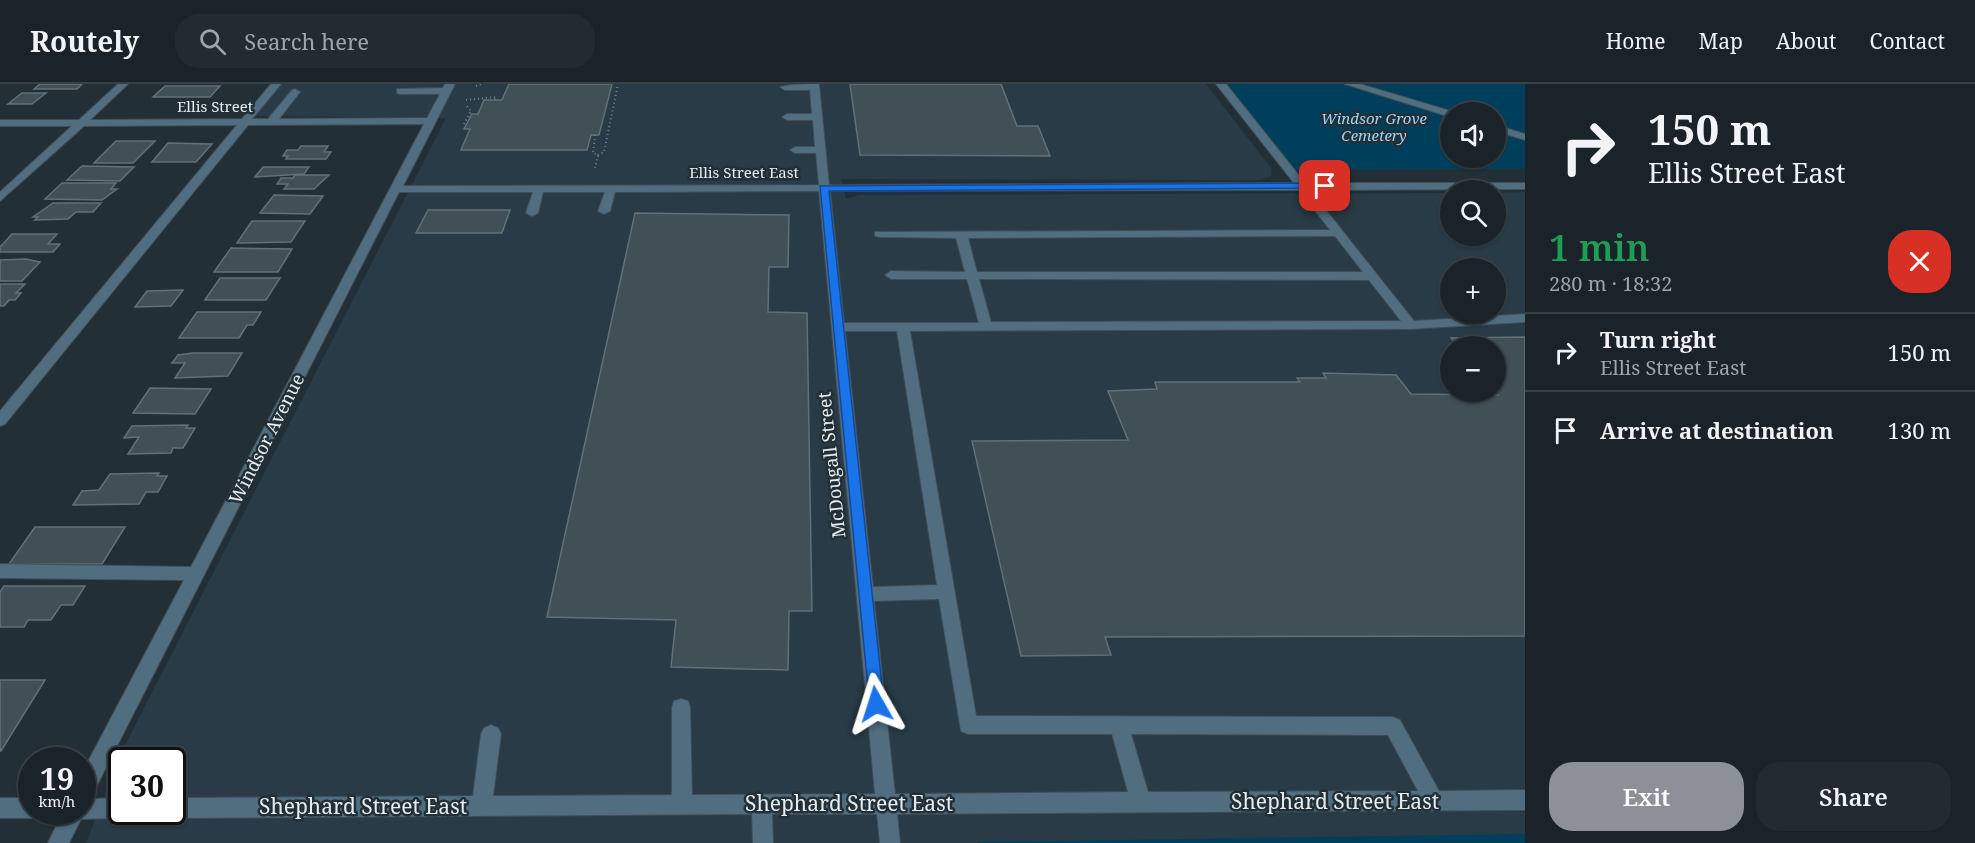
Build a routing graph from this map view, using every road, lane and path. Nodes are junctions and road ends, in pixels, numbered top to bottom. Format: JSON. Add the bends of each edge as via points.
{"nodes":[{"id":1,"x":123,"y":84,"type":"edge"},
{"id":2,"x":276,"y":84,"type":"edge"},
{"id":3,"x":481,"y":84,"type":"edge"},
{"id":4,"x":618,"y":84,"type":"edge"},
{"id":5,"x":1221,"y":84,"type":"edge"},
{"id":6,"x":1350,"y":84,"type":"edge"},
{"id":7,"x":476,"y":86,"type":"dead end"},
{"id":8,"x":814,"y":86,"type":"edge"},
{"id":9,"x":785,"y":87,"type":"dead end"},
{"id":10,"x":400,"y":91,"type":"dead end"},
{"id":11,"x":295,"y":92,"type":"dead end"},
{"id":12,"x":452,"y":95,"type":"edge"},
{"id":13,"x":494,"y":100,"type":"dead end"},
{"id":14,"x":1440,"y":111,"type":"edge"},
{"id":15,"x":787,"y":117,"type":"dead end"},
{"id":16,"x":817,"y":117,"type":"junction"},
{"id":17,"x":81,"y":122,"type":"junction"},
{"id":18,"x":245,"y":122,"type":"junction"},
{"id":19,"x":271,"y":122,"type":"junction"},
{"id":20,"x":430,"y":122,"type":"junction"},
{"id":21,"x":0,"y":123,"type":"edge"},
{"id":22,"x":464,"y":123,"type":"dead end"},
{"id":23,"x":1506,"y":131,"type":"edge"},
{"id":24,"x":595,"y":135,"type":"dead end"},
{"id":25,"x":1525,"y":137,"type":"edge"},
{"id":26,"x":795,"y":150,"type":"dead end"},
{"id":27,"x":820,"y":150,"type":"junction"},
{"id":28,"x":598,"y":155,"type":"junction"},
{"id":29,"x":594,"y":172,"type":"dead end"},
{"id":30,"x":1303,"y":186,"type":"junction"},
{"id":31,"x":1525,"y":186,"type":"edge"},
{"id":32,"x":611,"y":188,"type":"junction"},
{"id":33,"x":824,"y":188,"type":"junction"},
{"id":34,"x":395,"y":189,"type":"junction"},
{"id":35,"x":540,"y":189,"type":"junction"},
{"id":36,"x":0,"y":198,"type":"edge"},
{"id":37,"x":604,"y":210,"type":"dead end"},
{"id":38,"x":532,"y":213,"type":"dead end"},
{"id":39,"x":1339,"y":233,"type":"junction"},
{"id":40,"x":879,"y":234,"type":"dead end"},
{"id":41,"x":962,"y":235,"type":"junction"},
{"id":42,"x":891,"y":275,"type":"dead end"},
{"id":43,"x":973,"y":275,"type":"junction"},
{"id":44,"x":1372,"y":276,"type":"junction"},
{"id":45,"x":1525,"y":318,"type":"edge"},
{"id":46,"x":1411,"y":325,"type":"junction"},
{"id":47,"x":903,"y":326,"type":"junction"},
{"id":48,"x":986,"y":326,"type":"junction"},
{"id":49,"x":838,"y":327,"type":"junction"},
{"id":50,"x":0,"y":421,"type":"edge"},
{"id":51,"x":0,"y":571,"type":"edge"},
{"id":52,"x":198,"y":574,"type":"junction"},
{"id":53,"x":946,"y":592,"type":"junction"},
{"id":54,"x":864,"y":594,"type":"junction"},
{"id":55,"x":681,"y":707,"type":"dead end"},
{"id":56,"x":1119,"y":725,"type":"junction"},
{"id":57,"x":491,"y":734,"type":"dead end"},
{"id":58,"x":96,"y":767,"type":"edge"},
{"id":59,"x":1525,"y":800,"type":"edge"},
{"id":60,"x":1434,"y":801,"type":"junction"},
{"id":61,"x":1141,"y":803,"type":"junction"},
{"id":62,"x":886,"y":804,"type":"junction"},
{"id":63,"x":682,"y":805,"type":"junction"},
{"id":64,"x":762,"y":805,"type":"junction"},
{"id":65,"x":482,"y":806,"type":"junction"},
{"id":66,"x":0,"y":808,"type":"edge"},
{"id":67,"x":18,"y":808,"type":"edge"},
{"id":68,"x":186,"y":808,"type":"edge"},
{"id":69,"x":67,"y":825,"type":"edge"},
{"id":70,"x":58,"y":843,"type":"edge"},
{"id":71,"x":763,"y":843,"type":"edge"},
{"id":72,"x":890,"y":843,"type":"edge"}],
"edges":[{"from":1,"to":17,"type":"street"},
{"from":2,"to":18,"type":"street"},
{"from":3,"to":7,"type":"path"},
{"from":4,"to":28,"type":"path","via":[[604,152]]},
{"from":5,"to":30,"type":"street"},
{"from":6,"to":14,"type":"street"},
{"from":8,"to":9,"type":"street"},
{"from":8,"to":16,"type":"street","name":"McDougall Street"},
{"from":10,"to":12,"type":"street"},
{"from":11,"to":19,"type":"street"},
{"from":12,"to":13,"type":"path","via":[[496,97]]},
{"from":12,"to":20,"type":"street","name":"Windsor Avenue"},
{"from":12,"to":22,"type":"path","via":[[471,111]]},
{"from":15,"to":16,"type":"street"},
{"from":16,"to":27,"type":"street","name":"McDougall Street"},
{"from":17,"to":18,"type":"street","name":"Ellis Street"},
{"from":17,"to":21,"type":"street","name":"Ellis Street"},
{"from":17,"to":36,"type":"street"},
{"from":18,"to":19,"type":"street","name":"Ellis Street"},
{"from":18,"to":50,"type":"street"},
{"from":19,"to":20,"type":"street","name":"Ellis Street"},
{"from":20,"to":34,"type":"street","name":"Windsor Avenue"},
{"from":23,"to":25,"type":"street"},
{"from":24,"to":28,"type":"path","via":[[592,153]]},
{"from":26,"to":27,"type":"street"},
{"from":27,"to":33,"type":"street","name":"McDougall Street"},
{"from":28,"to":29,"type":"path"},
{"from":30,"to":31,"type":"street","name":"Ellis Street East"},
{"from":30,"to":33,"type":"street","name":"Ellis Street East"},
{"from":30,"to":39,"type":"street"},
{"from":32,"to":33,"type":"street","name":"Ellis Street East"},
{"from":32,"to":35,"type":"street","name":"Ellis Street East"},
{"from":32,"to":37,"type":"street"},
{"from":33,"to":49,"type":"street","name":"McDougall Street"},
{"from":34,"to":35,"type":"street","name":"Ellis Street East"},
{"from":34,"to":52,"type":"street","name":"Windsor Avenue"},
{"from":35,"to":38,"type":"street"},
{"from":39,"to":41,"type":"street"},
{"from":39,"to":44,"type":"street"},
{"from":40,"to":41,"type":"street"},
{"from":41,"to":43,"type":"street"},
{"from":42,"to":43,"type":"street"},
{"from":43,"to":44,"type":"street"},
{"from":43,"to":48,"type":"street"},
{"from":44,"to":46,"type":"street"},
{"from":45,"to":46,"type":"street"},
{"from":46,"to":48,"type":"street"},
{"from":47,"to":48,"type":"street"},
{"from":47,"to":49,"type":"street"},
{"from":47,"to":53,"type":"street"},
{"from":49,"to":54,"type":"street","name":"McDougall Street"},
{"from":51,"to":52,"type":"street"},
{"from":52,"to":58,"type":"street","name":"Windsor Avenue"},
{"from":53,"to":54,"type":"street"},
{"from":53,"to":56,"type":"street","via":[[968,725]]},
{"from":54,"to":62,"type":"street","name":"McDougall Street"},
{"from":55,"to":63,"type":"street"},
{"from":56,"to":60,"type":"street","via":[[1393,726]]},
{"from":56,"to":61,"type":"street"},
{"from":57,"to":65,"type":"street"},
{"from":59,"to":60,"type":"street","name":"Shephard Street East"},
{"from":60,"to":61,"type":"street","name":"Shephard Street East"},
{"from":61,"to":62,"type":"street","name":"Shephard Street East"},
{"from":62,"to":64,"type":"street","name":"Shephard Street East"},
{"from":62,"to":72,"type":"street","name":"McDougall Street"},
{"from":63,"to":64,"type":"street","name":"Shephard Street East"},
{"from":63,"to":65,"type":"street","name":"Shephard Street East"},
{"from":64,"to":71,"type":"street"},
{"from":65,"to":68,"type":"street","name":"Shephard Street East"},
{"from":66,"to":67,"type":"street"},
{"from":69,"to":70,"type":"street"}]}
